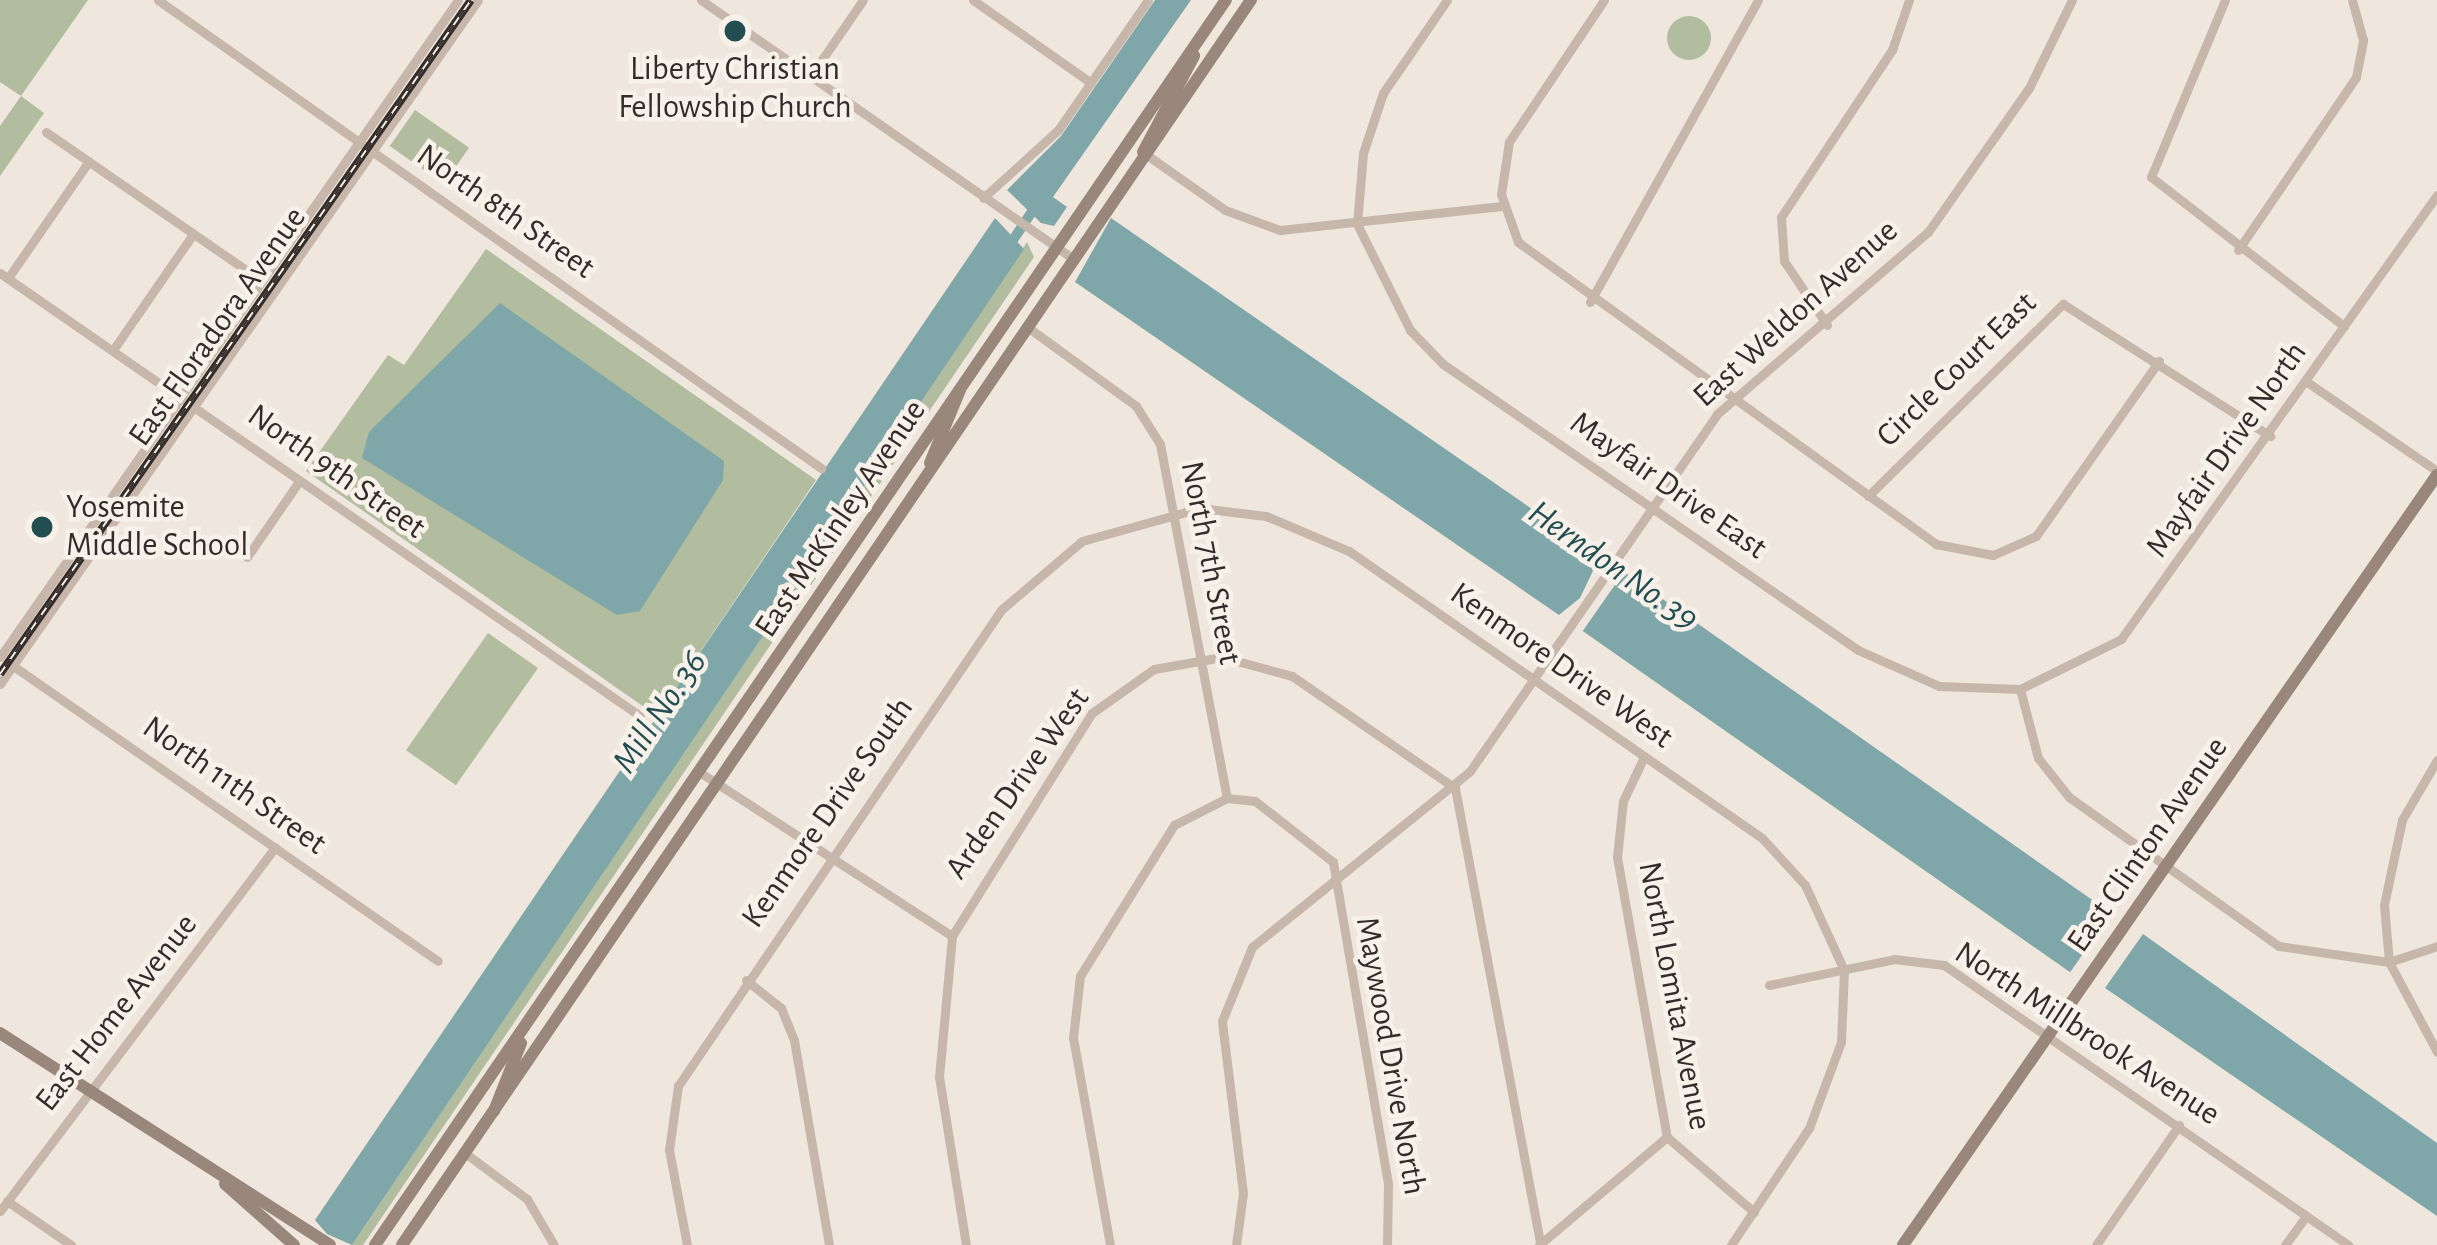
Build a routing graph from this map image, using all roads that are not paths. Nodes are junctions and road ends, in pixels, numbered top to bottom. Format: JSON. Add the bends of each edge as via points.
{"nodes":[{"id":1,"x":158,"y":0,"type":"edge"},
{"id":2,"x":458,"y":0,"type":"edge"},
{"id":3,"x":478,"y":0,"type":"edge"},
{"id":4,"x":701,"y":0,"type":"edge"},
{"id":5,"x":863,"y":0,"type":"edge"},
{"id":6,"x":973,"y":0,"type":"edge"},
{"id":7,"x":1148,"y":0,"type":"edge"},
{"id":8,"x":1226,"y":0,"type":"edge"},
{"id":9,"x":1251,"y":0,"type":"edge"},
{"id":10,"x":1447,"y":0,"type":"edge"},
{"id":11,"x":1604,"y":0,"type":"edge"},
{"id":12,"x":1759,"y":0,"type":"edge"},
{"id":13,"x":1909,"y":0,"type":"edge"},
{"id":14,"x":2072,"y":0,"type":"edge"},
{"id":15,"x":2225,"y":0,"type":"edge"},
{"id":16,"x":2352,"y":0,"type":"edge"},
{"id":17,"x":1203,"y":33,"type":"junction"},
{"id":18,"x":810,"y":77,"type":"junction"},
{"id":19,"x":1090,"y":83,"type":"junction"},
{"id":20,"x":46,"y":132,"type":"dead end"},
{"id":21,"x":358,"y":141,"type":"junction"},
{"id":22,"x":373,"y":152,"type":"junction"},
{"id":23,"x":1144,"y":153,"type":"junction"},
{"id":24,"x":89,"y":161,"type":"junction"},
{"id":25,"x":2437,"y":195,"type":"edge"},
{"id":26,"x":983,"y":198,"type":"junction"},
{"id":27,"x":1502,"y":206,"type":"junction"},
{"id":28,"x":1357,"y":224,"type":"junction"},
{"id":29,"x":193,"y":233,"type":"junction"},
{"id":30,"x":1054,"y":247,"type":"junction"},
{"id":31,"x":2238,"y":250,"type":"junction"},
{"id":32,"x":1072,"y":258,"type":"junction"},
{"id":33,"x":4,"y":276,"type":"edge"},
{"id":34,"x":262,"y":281,"type":"junction"},
{"id":35,"x":1590,"y":302,"type":"junction"},
{"id":36,"x":1827,"y":325,"type":"junction"},
{"id":37,"x":1026,"y":326,"type":"junction"},
{"id":38,"x":2344,"y":326,"type":"junction"},
{"id":39,"x":113,"y":350,"type":"junction"},
{"id":40,"x":2159,"y":361,"type":"junction"},
{"id":41,"x":2307,"y":382,"type":"junction"},
{"id":42,"x":960,"y":390,"type":"junction"},
{"id":43,"x":182,"y":398,"type":"junction"},
{"id":44,"x":1730,"y":400,"type":"junction"},
{"id":45,"x":195,"y":406,"type":"junction"},
{"id":46,"x":2270,"y":436,"type":"junction"},
{"id":47,"x":821,"y":468,"type":"dead end"},
{"id":48,"x":2437,"y":473,"type":"edge"},
{"id":49,"x":300,"y":480,"type":"junction"},
{"id":50,"x":924,"y":482,"type":"junction"},
{"id":51,"x":1868,"y":496,"type":"junction"},
{"id":52,"x":1652,"y":507,"type":"junction"},
{"id":53,"x":1176,"y":508,"type":"junction"},
{"id":54,"x":247,"y":557,"type":"dead end"},
{"id":55,"x":0,"y":656,"type":"edge"},
{"id":56,"x":1200,"y":658,"type":"junction"},
{"id":57,"x":13,"y":665,"type":"junction"},
{"id":58,"x":1533,"y":679,"type":"junction"},
{"id":59,"x":0,"y":684,"type":"edge"},
{"id":60,"x":2020,"y":689,"type":"junction"},
{"id":61,"x":640,"y":716,"type":"dead end"},
{"id":62,"x":1643,"y":759,"type":"junction"},
{"id":63,"x":2437,"y":760,"type":"edge"},
{"id":64,"x":701,"y":773,"type":"junction"},
{"id":65,"x":718,"y":784,"type":"junction"},
{"id":66,"x":1455,"y":788,"type":"junction"},
{"id":67,"x":1227,"y":798,"type":"junction"},
{"id":68,"x":274,"y":848,"type":"junction"},
{"id":69,"x":829,"y":860,"type":"junction"},
{"id":70,"x":2166,"y":868,"type":"junction"},
{"id":71,"x":1336,"y":875,"type":"junction"},
{"id":72,"x":952,"y":936,"type":"junction"},
{"id":73,"x":2437,"y":946,"type":"edge"},
{"id":74,"x":438,"y":961,"type":"dead end"},
{"id":75,"x":2389,"y":962,"type":"junction"},
{"id":76,"x":1844,"y":970,"type":"junction"},
{"id":77,"x":746,"y":980,"type":"junction"},
{"id":78,"x":1769,"y":985,"type":"dead end"},
{"id":79,"x":528,"y":1025,"type":"junction"},
{"id":80,"x":0,"y":1033,"type":"edge"},
{"id":81,"x":2049,"y":1036,"type":"junction"},
{"id":82,"x":2437,"y":1052,"type":"edge"},
{"id":83,"x":86,"y":1091,"type":"junction"},
{"id":84,"x":494,"y":1111,"type":"junction"},
{"id":85,"x":2180,"y":1126,"type":"junction"},
{"id":86,"x":1667,"y":1137,"type":"junction"},
{"id":87,"x":465,"y":1153,"type":"junction"},
{"id":88,"x":225,"y":1184,"type":"junction"},
{"id":89,"x":4,"y":1206,"type":"edge"},
{"id":90,"x":1754,"y":1212,"type":"junction"},
{"id":91,"x":2306,"y":1216,"type":"junction"},
{"id":92,"x":1539,"y":1243,"type":"edge"},
{"id":93,"x":71,"y":1245,"type":"edge"},
{"id":94,"x":294,"y":1245,"type":"edge"},
{"id":95,"x":330,"y":1245,"type":"edge"},
{"id":96,"x":375,"y":1245,"type":"edge"},
{"id":97,"x":402,"y":1245,"type":"edge"},
{"id":98,"x":554,"y":1245,"type":"edge"},
{"id":99,"x":687,"y":1245,"type":"edge"},
{"id":100,"x":829,"y":1245,"type":"edge"},
{"id":101,"x":966,"y":1245,"type":"edge"},
{"id":102,"x":1110,"y":1245,"type":"edge"},
{"id":103,"x":1236,"y":1245,"type":"edge"},
{"id":104,"x":1387,"y":1245,"type":"edge"},
{"id":105,"x":1731,"y":1245,"type":"edge"},
{"id":106,"x":1903,"y":1245,"type":"edge"},
{"id":107,"x":2096,"y":1245,"type":"edge"},
{"id":108,"x":2285,"y":1245,"type":"edge"},
{"id":109,"x":2348,"y":1245,"type":"edge"}],
"edges":[{"from":1,"to":21,"type":"street","name":"North 8th Street"},
{"from":2,"to":21,"type":"street","name":"East Floradora Avenue"},
{"from":3,"to":22,"type":"street","name":"East Floradora Avenue"},
{"from":4,"to":18,"type":"street"},
{"from":5,"to":18,"type":"street"},
{"from":6,"to":19,"type":"street"},
{"from":7,"to":19,"type":"street"},
{"from":8,"to":17,"type":"main road","name":"East McKinley Avenue"},
{"from":9,"to":23,"type":"main road","name":"East McKinley Avenue"},
{"from":10,"to":28,"type":"street","via":[[1383,93]]},
{"from":11,"to":27,"type":"street","via":[[1509,142]]},
{"from":12,"to":35,"type":"street"},
{"from":13,"to":36,"type":"street","via":[[1892,50],[1781,217],[1784,261]]},
{"from":14,"to":36,"type":"street","name":"East Weldon Avenue","via":[[2029,88],[1943,212]]},
{"from":15,"to":31,"type":"street","via":[[2151,177]]},
{"from":16,"to":31,"type":"street","via":[[2363,40],[2356,76]]},
{"from":17,"to":23,"type":"main road"},
{"from":17,"to":30,"type":"main road","name":"East McKinley Avenue"},
{"from":18,"to":26,"type":"street"},
{"from":19,"to":26,"type":"street"},
{"from":20,"to":24,"type":"street"},
{"from":21,"to":22,"type":"street","name":"North 8th Street"},
{"from":21,"to":34,"type":"street","name":"East Floradora Avenue"},
{"from":22,"to":45,"type":"street","name":"East Floradora Avenue"},
{"from":22,"to":47,"type":"street","name":"North 8th Street"},
{"from":23,"to":28,"type":"street","via":[[1253,225]]},
{"from":23,"to":32,"type":"main road","name":"East McKinley Avenue"},
{"from":24,"to":29,"type":"street"},
{"from":24,"to":33,"type":"street"},
{"from":25,"to":38,"type":"street","name":"Mayfair Drive North"},
{"from":26,"to":30,"type":"street"},
{"from":27,"to":28,"type":"street"},
{"from":27,"to":35,"type":"street","via":[[1530,258]]},
{"from":28,"to":52,"type":"street","name":"Mayfair Drive East","via":[[1388,297],[1443,364]]},
{"from":29,"to":34,"type":"street"},
{"from":29,"to":39,"type":"street"},
{"from":30,"to":32,"type":"street"},
{"from":30,"to":42,"type":"main road","name":"East McKinley Avenue"},
{"from":31,"to":38,"type":"street"},
{"from":32,"to":37,"type":"main road","name":"East McKinley Avenue"},
{"from":33,"to":39,"type":"street","name":"North 9th Street"},
{"from":34,"to":43,"type":"street","name":"East Floradora Avenue"},
{"from":35,"to":44,"type":"street"},
{"from":36,"to":44,"type":"street","name":"East Weldon Avenue"},
{"from":37,"to":50,"type":"main road","name":"East McKinley Avenue"},
{"from":37,"to":53,"type":"street","name":"North 7th Street","via":[[1136,406]]},
{"from":38,"to":41,"type":"street","name":"Mayfair Drive North"},
{"from":39,"to":43,"type":"street","name":"North 9th Street"},
{"from":40,"to":46,"type":"street","name":"Circle Court East"},
{"from":40,"to":51,"type":"street","name":"Circle Court East","via":[[2063,304]]},
{"from":40,"to":51,"type":"street","via":[[2023,545],[1951,551]]},
{"from":41,"to":46,"type":"street","name":"Mayfair Drive North"},
{"from":41,"to":48,"type":"street"},
{"from":42,"to":50,"type":"main road"},
{"from":42,"to":64,"type":"main road","name":"East McKinley Avenue"},
{"from":43,"to":45,"type":"street","name":"North 9th Street"},
{"from":43,"to":55,"type":"street","name":"East Floradora Avenue"},
{"from":44,"to":51,"type":"street"},
{"from":44,"to":52,"type":"street","name":"East Weldon Avenue"},
{"from":45,"to":49,"type":"street","name":"North 9th Street"},
{"from":45,"to":57,"type":"street","name":"East Floradora Avenue"},
{"from":46,"to":60,"type":"street","name":"Mayfair Drive North","via":[[2131,628]]},
{"from":48,"to":70,"type":"main road","name":"East Clinton Avenue"},
{"from":49,"to":54,"type":"street"},
{"from":49,"to":61,"type":"street","name":"North 9th Street"},
{"from":50,"to":65,"type":"main road","name":"East McKinley Avenue"},
{"from":52,"to":58,"type":"street","name":"East Weldon Avenue"},
{"from":52,"to":60,"type":"street","name":"Mayfair Drive East","via":[[1893,671]]},
{"from":53,"to":56,"type":"street","name":"North 7th Street"},
{"from":53,"to":58,"type":"street","name":"Kenmore Drive West","via":[[1267,515],[1325,537]]},
{"from":53,"to":69,"type":"street","name":"Kenmore Drive South","via":[[1082,542],[1028,581]]},
{"from":55,"to":57,"type":"street","name":"North 11th Street"},
{"from":56,"to":66,"type":"street","name":"Arden Drive West","via":[[1292,676]]},
{"from":56,"to":67,"type":"street","name":"North 7th Street"},
{"from":56,"to":72,"type":"street","name":"Arden Drive West","via":[[1137,676],[1092,712]]},
{"from":57,"to":59,"type":"street","name":"East Floradora Avenue"},
{"from":57,"to":68,"type":"street","name":"North 11th Street"},
{"from":58,"to":62,"type":"street","name":"Kenmore Drive West"},
{"from":58,"to":66,"type":"street","name":"East Weldon Avenue"},
{"from":60,"to":70,"type":"street","via":[[2031,742],[2058,786]]},
{"from":62,"to":76,"type":"street","name":"Kenmore Drive West","via":[[1762,838],[1805,885]]},
{"from":62,"to":86,"type":"street","name":"North Lomita Avenue","via":[[1623,801],[1617,857]]},
{"from":63,"to":75,"type":"street","via":[[2394,842]]},
{"from":64,"to":65,"type":"street"},
{"from":64,"to":79,"type":"main road","name":"East McKinley Avenue"},
{"from":65,"to":69,"type":"street"},
{"from":65,"to":84,"type":"main road","name":"East McKinley Avenue"},
{"from":66,"to":71,"type":"street","name":"East Weldon Avenue"},
{"from":66,"to":92,"type":"street"},
{"from":67,"to":71,"type":"street","via":[[1255,801],[1326,852]]},
{"from":67,"to":102,"type":"street","via":[[1174,825],[1080,976],[1075,1055]]},
{"from":68,"to":74,"type":"street","name":"North 11th Street"},
{"from":68,"to":83,"type":"street","name":"East Home Avenue","via":[[167,1003]]},
{"from":69,"to":72,"type":"street"},
{"from":69,"to":77,"type":"street","name":"Kenmore Drive South"},
{"from":70,"to":75,"type":"street","via":[[2279,946]]},
{"from":70,"to":81,"type":"main road","name":"East Clinton Avenue"},
{"from":71,"to":103,"type":"street","name":"East Weldon Avenue","via":[[1269,926],[1226,1002],[1222,1061],[1244,1192]]},
{"from":71,"to":104,"type":"street","name":"Maywood Drive North","via":[[1388,1183]]},
{"from":72,"to":101,"type":"street","name":"Arden Drive West","via":[[939,1077]]},
{"from":73,"to":75,"type":"street"},
{"from":75,"to":82,"type":"street"},
{"from":76,"to":78,"type":"street","name":"North Millbrook Avenue"},
{"from":76,"to":81,"type":"street","name":"North Millbrook Avenue","via":[[1894,959],[1944,965]]},
{"from":76,"to":90,"type":"street","via":[[1841,1042],[1809,1128]]},
{"from":77,"to":99,"type":"street","name":"Kenmore Drive South","via":[[671,1112]]},
{"from":77,"to":100,"type":"street","via":[[781,1008],[794,1040]]},
{"from":79,"to":84,"type":"main road"},
{"from":79,"to":96,"type":"main road","name":"East McKinley Avenue"},
{"from":80,"to":83,"type":"main road"},
{"from":81,"to":85,"type":"street","name":"North Millbrook Avenue"},
{"from":81,"to":106,"type":"main road","name":"East Clinton Avenue"},
{"from":83,"to":88,"type":"main road"},
{"from":83,"to":89,"type":"street","name":"East Home Avenue"},
{"from":84,"to":87,"type":"main road","name":"East McKinley Avenue"},
{"from":85,"to":91,"type":"street","name":"North Millbrook Avenue"},
{"from":85,"to":107,"type":"street"},
{"from":86,"to":90,"type":"street","name":"North Lomita Avenue"},
{"from":86,"to":92,"type":"street"},
{"from":87,"to":97,"type":"main road","name":"East McKinley Avenue"},
{"from":87,"to":98,"type":"street","via":[[527,1199]]},
{"from":88,"to":94,"type":"main road","via":[[236,1206]]},
{"from":88,"to":95,"type":"main road"},
{"from":89,"to":93,"type":"street"},
{"from":90,"to":105,"type":"street"},
{"from":91,"to":108,"type":"street"},
{"from":91,"to":109,"type":"street","name":"North Millbrook Avenue"}]}
